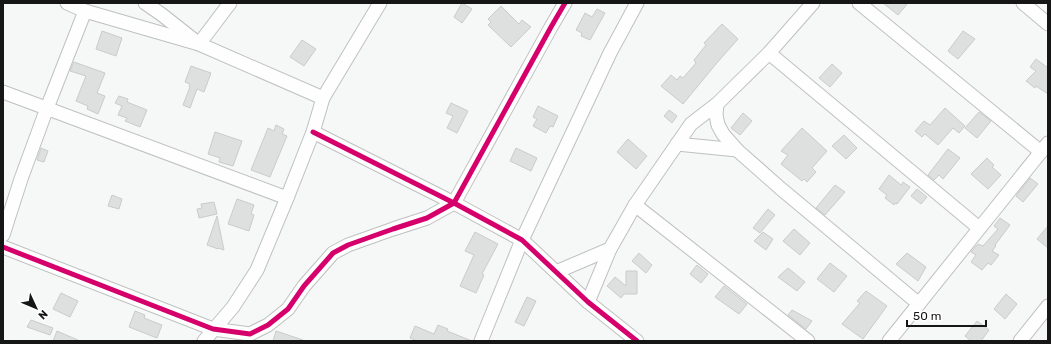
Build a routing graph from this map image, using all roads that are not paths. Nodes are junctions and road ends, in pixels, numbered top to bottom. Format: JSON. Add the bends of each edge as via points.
{"nodes":[{"id":1,"x":67,"y":3,"type":"edge"},
{"id":2,"x":145,"y":3,"type":"edge"},
{"id":3,"x":230,"y":3,"type":"edge"},
{"id":4,"x":380,"y":3,"type":"edge"},
{"id":5,"x":565,"y":3,"type":"edge"},
{"id":6,"x":637,"y":3,"type":"edge"},
{"id":7,"x":813,"y":3,"type":"edge"},
{"id":8,"x":859,"y":3,"type":"edge"},
{"id":9,"x":1023,"y":3,"type":"edge"},
{"id":10,"x":85,"y":11,"type":"junction"},
{"id":11,"x":1048,"y":24,"type":"edge"},
{"id":12,"x":199,"y":44,"type":"junction"},
{"id":13,"x":769,"y":53,"type":"junction"},
{"id":14,"x":3,"y":92,"type":"edge"},
{"id":15,"x":323,"y":98,"type":"junction"},
{"id":16,"x":717,"y":104,"type":"junction"},
{"id":17,"x":47,"y":108,"type":"junction"},
{"id":18,"x":313,"y":132,"type":"junction"},
{"id":19,"x":676,"y":144,"type":"junction"},
{"id":20,"x":1045,"y":147,"type":"edge"},
{"id":21,"x":737,"y":150,"type":"junction"},
{"id":22,"x":287,"y":198,"type":"junction"},
{"id":23,"x":454,"y":203,"type":"junction"},
{"id":24,"x":635,"y":204,"type":"junction"},
{"id":25,"x":979,"y":228,"type":"junction"},
{"id":26,"x":3,"y":235,"type":"edge"},
{"id":27,"x":522,"y":240,"type":"junction"},
{"id":28,"x":3,"y":247,"type":"edge"},
{"id":29,"x":610,"y":248,"type":"junction"},
{"id":30,"x":556,"y":272,"type":"junction"},
{"id":31,"x":588,"y":302,"type":"junction"},
{"id":32,"x":919,"y":304,"type":"junction"},
{"id":33,"x":1048,"y":306,"type":"edge"},
{"id":34,"x":214,"y":329,"type":"junction"},
{"id":35,"x":204,"y":341,"type":"edge"},
{"id":36,"x":481,"y":341,"type":"edge"},
{"id":37,"x":637,"y":341,"type":"edge"},
{"id":38,"x":808,"y":341,"type":"edge"},
{"id":39,"x":889,"y":341,"type":"edge"},
{"id":40,"x":1020,"y":341,"type":"edge"}],
"edges":[{"from":1,"to":10,"type":"street"},
{"from":2,"to":12,"type":"street"},
{"from":3,"to":12,"type":"street"},
{"from":4,"to":15,"type":"street"},
{"from":5,"to":23,"type":"street"},
{"from":6,"to":27,"type":"street","via":[[610,54]]},
{"from":7,"to":13,"type":"street"},
{"from":8,"to":20,"type":"street"},
{"from":9,"to":11,"type":"street"},
{"from":10,"to":12,"type":"street"},
{"from":10,"to":17,"type":"street"},
{"from":12,"to":15,"type":"street"},
{"from":13,"to":16,"type":"street"},
{"from":13,"to":25,"type":"street"},
{"from":14,"to":17,"type":"street"},
{"from":15,"to":18,"type":"street"},
{"from":16,"to":19,"type":"street","via":[[691,124]]},
{"from":16,"to":21,"type":"street","via":[[718,125]]},
{"from":17,"to":22,"type":"street"},
{"from":17,"to":26,"type":"street"},
{"from":18,"to":22,"type":"street"},
{"from":18,"to":23,"type":"street"},
{"from":19,"to":21,"type":"street"},
{"from":19,"to":24,"type":"street"},
{"from":20,"to":25,"type":"street"},
{"from":21,"to":32,"type":"street"},
{"from":22,"to":34,"type":"street","via":[[257,270],[233,307]]},
{"from":23,"to":27,"type":"street"},
{"from":23,"to":34,"type":"street","via":[[427,218],[348,246],[333,254],[304,286],[288,309],[268,325],[250,334]]},
{"from":24,"to":29,"type":"street"},
{"from":24,"to":38,"type":"street"},
{"from":25,"to":32,"type":"street"},
{"from":27,"to":30,"type":"street"},
{"from":27,"to":36,"type":"street"},
{"from":28,"to":34,"type":"street"},
{"from":29,"to":30,"type":"street"},
{"from":29,"to":31,"type":"street"},
{"from":30,"to":31,"type":"street"},
{"from":31,"to":37,"type":"street"},
{"from":32,"to":39,"type":"street"},
{"from":33,"to":40,"type":"street"},
{"from":34,"to":35,"type":"street"}]}
